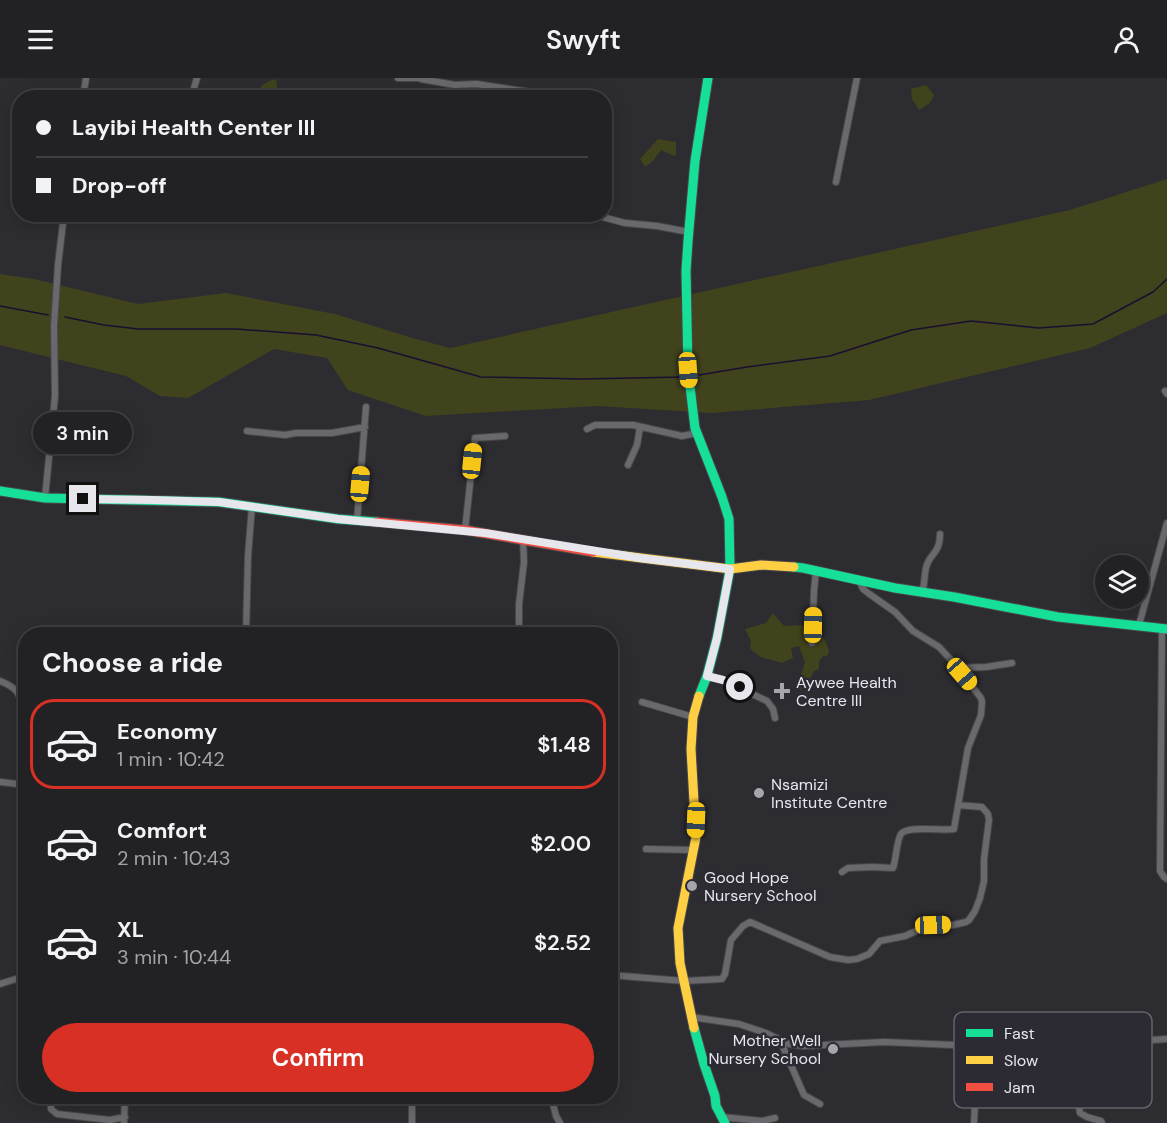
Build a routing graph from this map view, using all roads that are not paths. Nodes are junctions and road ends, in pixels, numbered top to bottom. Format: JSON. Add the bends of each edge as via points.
{"nodes":[{"id":1,"x":398,"y":78,"type":"edge"},
{"id":2,"x":708,"y":78,"type":"edge"},
{"id":3,"x":857,"y":78,"type":"edge"},
{"id":4,"x":422,"y":79,"type":"edge"},
{"id":5,"x":514,"y":90,"type":"edge"},
{"id":6,"x":836,"y":182,"type":"dead end"},
{"id":7,"x":612,"y":220,"type":"edge"},
{"id":8,"x":63,"y":222,"type":"edge"},
{"id":9,"x":689,"y":232,"type":"junction"},
{"id":10,"x":366,"y":407,"type":"dead end"},
{"id":11,"x":365,"y":427,"type":"junction"},
{"id":12,"x":640,"y":427,"type":"junction"},
{"id":13,"x":587,"y":429,"type":"dead end"},
{"id":14,"x":247,"y":431,"type":"dead end"},
{"id":15,"x":697,"y":433,"type":"junction"},
{"id":16,"x":505,"y":436,"type":"dead end"},
{"id":17,"x":628,"y":465,"type":"dead end"},
{"id":18,"x":0,"y":491,"type":"edge"},
{"id":19,"x":45,"y":498,"type":"junction"},
{"id":20,"x":252,"y":507,"type":"junction"},
{"id":21,"x":357,"y":521,"type":"junction"},
{"id":22,"x":1167,"y":523,"type":"edge"},
{"id":23,"x":465,"y":531,"type":"junction"},
{"id":24,"x":1166,"y":531,"type":"edge"},
{"id":25,"x":940,"y":534,"type":"dead end"},
{"id":26,"x":523,"y":539,"type":"junction"},
{"id":27,"x":730,"y":569,"type":"junction"},
{"id":28,"x":816,"y":570,"type":"junction"},
{"id":29,"x":859,"y":579,"type":"junction"},
{"id":30,"x":922,"y":592,"type":"junction"},
{"id":31,"x":1139,"y":626,"type":"junction"},
{"id":32,"x":246,"y":627,"type":"edge"},
{"id":33,"x":519,"y":627,"type":"edge"},
{"id":34,"x":1165,"y":629,"type":"edge"},
{"id":35,"x":812,"y":643,"type":"dead end"},
{"id":36,"x":1012,"y":663,"type":"dead end"},
{"id":37,"x":958,"y":668,"type":"junction"},
{"id":38,"x":707,"y":676,"type":"junction"},
{"id":39,"x":0,"y":681,"type":"edge"},
{"id":40,"x":18,"y":691,"type":"edge"},
{"id":41,"x":642,"y":702,"type":"dead end"},
{"id":42,"x":693,"y":717,"type":"junction"},
{"id":43,"x":775,"y":718,"type":"dead end"},
{"id":44,"x":0,"y":782,"type":"edge"},
{"id":45,"x":18,"y":784,"type":"edge"},
{"id":46,"x":958,"y":805,"type":"junction"},
{"id":47,"x":646,"y":849,"type":"dead end"},
{"id":48,"x":693,"y":850,"type":"junction"},
{"id":49,"x":842,"y":872,"type":"dead end"},
{"id":50,"x":1167,"y":879,"type":"edge"},
{"id":51,"x":618,"y":976,"type":"edge"},
{"id":52,"x":18,"y":978,"type":"edge"},
{"id":53,"x":684,"y":981,"type":"junction"},
{"id":54,"x":0,"y":984,"type":"edge"},
{"id":55,"x":691,"y":1017,"type":"junction"},
{"id":56,"x":1167,"y":1039,"type":"edge"},
{"id":57,"x":780,"y":1040,"type":"junction"},
{"id":58,"x":1152,"y":1040,"type":"edge"},
{"id":59,"x":954,"y":1045,"type":"edge"},
{"id":60,"x":51,"y":1104,"type":"edge"},
{"id":61,"x":125,"y":1104,"type":"edge"},
{"id":62,"x":412,"y":1104,"type":"edge"},
{"id":63,"x":552,"y":1104,"type":"edge"},
{"id":64,"x":820,"y":1104,"type":"dead end"},
{"id":65,"x":975,"y":1108,"type":"edge"},
{"id":66,"x":1080,"y":1108,"type":"edge"},
{"id":67,"x":775,"y":1118,"type":"dead end"},
{"id":68,"x":124,"y":1120,"type":"edge"},
{"id":69,"x":724,"y":1120,"type":"edge"},
{"id":70,"x":111,"y":1122,"type":"edge"},
{"id":71,"x":412,"y":1123,"type":"edge"},
{"id":72,"x":560,"y":1123,"type":"edge"},
{"id":73,"x":974,"y":1123,"type":"edge"},
{"id":74,"x":1102,"y":1123,"type":"edge"}],
"edges":[{"from":1,"to":4,"type":"street"},
{"from":2,"to":9,"type":"street"},
{"from":3,"to":6,"type":"street"},
{"from":4,"to":5,"type":"street"},
{"from":7,"to":9,"type":"street"},
{"from":8,"to":19,"type":"street","via":[[54,326],[55,396]]},
{"from":9,"to":15,"type":"street","via":[[688,370]]},
{"from":10,"to":11,"type":"street"},
{"from":11,"to":14,"type":"street","via":[[285,435]]},
{"from":11,"to":21,"type":"street"},
{"from":12,"to":13,"type":"street","via":[[595,425]]},
{"from":12,"to":15,"type":"street","via":[[682,436]]},
{"from":12,"to":17,"type":"street"},
{"from":15,"to":27,"type":"street","via":[[726,507]]},
{"from":16,"to":23,"type":"street","via":[[475,438]]},
{"from":18,"to":19,"type":"street"},
{"from":19,"to":20,"type":"street","via":[[219,502]]},
{"from":20,"to":21,"type":"street"},
{"from":20,"to":32,"type":"street"},
{"from":21,"to":23,"type":"street"},
{"from":22,"to":24,"type":"street"},
{"from":23,"to":26,"type":"street"},
{"from":24,"to":31,"type":"street"},
{"from":25,"to":30,"type":"street","via":[[939,547],[925,569]]},
{"from":26,"to":27,"type":"street"},
{"from":26,"to":33,"type":"street"},
{"from":27,"to":28,"type":"street","via":[[761,566]]},
{"from":27,"to":38,"type":"street"},
{"from":28,"to":29,"type":"street"},
{"from":28,"to":35,"type":"street"},
{"from":29,"to":30,"type":"street"},
{"from":29,"to":37,"type":"street","via":[[868,594],[935,644]]},
{"from":30,"to":31,"type":"street","via":[[1058,617]]},
{"from":31,"to":34,"type":"street"},
{"from":34,"to":50,"type":"street","via":[[1160,871]]},
{"from":36,"to":37,"type":"street"},
{"from":37,"to":46,"type":"street","via":[[982,702],[968,748]]},
{"from":38,"to":42,"type":"street"},
{"from":38,"to":43,"type":"street","via":[[767,701]]},
{"from":39,"to":40,"type":"street"},
{"from":41,"to":42,"type":"street"},
{"from":42,"to":48,"type":"street"},
{"from":44,"to":45,"type":"street"},
{"from":46,"to":49,"type":"street","via":[[954,829],[901,833],[893,868],[848,868]]},
{"from":46,"to":53,"type":"street","via":[[982,807],[989,820],[982,888],[969,920],[954,925],[929,925],[905,936],[880,941],[869,954],[848,960],[830,957],[748,922],[731,940],[723,978]]},
{"from":47,"to":48,"type":"street"},
{"from":48,"to":53,"type":"street","via":[[678,928]]},
{"from":51,"to":53,"type":"street"},
{"from":52,"to":54,"type":"street"},
{"from":53,"to":55,"type":"street"},
{"from":55,"to":57,"type":"street","via":[[739,1024]]},
{"from":55,"to":69,"type":"street","via":[[716,1106]]},
{"from":56,"to":58,"type":"street"},
{"from":57,"to":59,"type":"street","via":[[803,1046],[865,1042]]},
{"from":57,"to":64,"type":"street","via":[[804,1095]]},
{"from":60,"to":70,"type":"street","via":[[57,1113]]},
{"from":61,"to":68,"type":"street"},
{"from":62,"to":71,"type":"street"},
{"from":63,"to":72,"type":"street"},
{"from":65,"to":73,"type":"street"},
{"from":66,"to":74,"type":"street","via":[[1080,1113]]},
{"from":67,"to":69,"type":"street"},
{"from":68,"to":70,"type":"street"}]}
